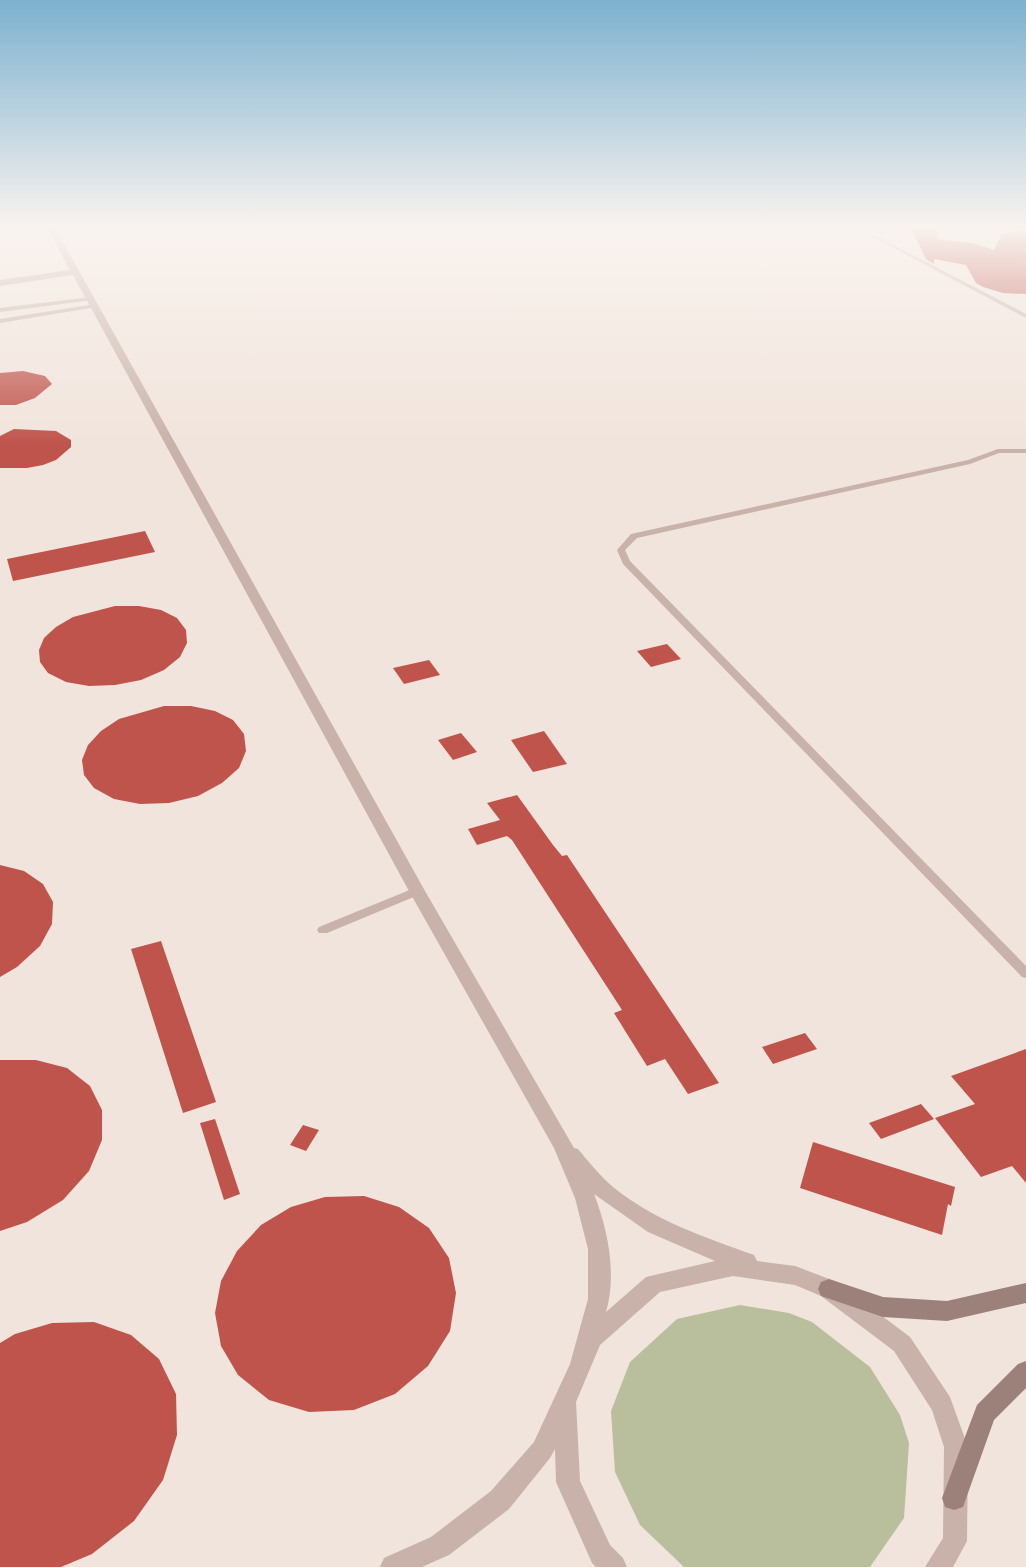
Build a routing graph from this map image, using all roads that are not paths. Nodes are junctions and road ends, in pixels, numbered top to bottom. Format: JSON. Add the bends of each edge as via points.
{"nodes":[{"id":1,"x":91,"y":299,"type":"edge"},
{"id":2,"x":994,"y":299,"type":"edge"},
{"id":3,"x":93,"y":302,"type":"junction"},
{"id":4,"x":0,"y":310,"type":"edge"},
{"id":5,"x":1026,"y":316,"type":"edge"},
{"id":6,"x":0,"y":321,"type":"edge"},
{"id":7,"x":1026,"y":450,"type":"edge"},
{"id":8,"x":417,"y":891,"type":"junction"},
{"id":9,"x":323,"y":930,"type":"dead end"},
{"id":10,"x":1026,"y":974,"type":"edge"},
{"id":11,"x":563,"y":1146,"type":"junction"},
{"id":12,"x":795,"y":1276,"type":"junction"},
{"id":13,"x":829,"y":1289,"type":"junction"},
{"id":14,"x":1026,"y":1293,"type":"edge"},
{"id":15,"x":581,"y":1364,"type":"junction"},
{"id":16,"x":1026,"y":1372,"type":"edge"},
{"id":17,"x":566,"y":1402,"type":"junction"},
{"id":18,"x":954,"y":1498,"type":"junction"},
{"id":19,"x":955,"y":1541,"type":"junction"},
{"id":20,"x":393,"y":1567,"type":"edge"},
{"id":21,"x":614,"y":1567,"type":"edge"},
{"id":22,"x":938,"y":1567,"type":"edge"},
{"id":23,"x":952,"y":1567,"type":"edge"}],
"edges":[{"from":1,"to":3,"type":"street"},
{"from":2,"to":5,"type":"lane"},
{"from":3,"to":4,"type":"lane"},
{"from":3,"to":6,"type":"lane"},
{"from":3,"to":8,"type":"street"},
{"from":7,"to":10,"type":"lane","via":[[999,451],[970,462],[634,536],[621,550],[626,561]]},
{"from":8,"to":9,"type":"lane"},
{"from":8,"to":11,"type":"street"},
{"from":11,"to":12,"type":"street","via":[[605,1192],[651,1223],[712,1252]]},
{"from":11,"to":15,"type":"street","via":[[585,1198],[599,1249],[598,1299]]},
{"from":12,"to":13,"type":"street"},
{"from":12,"to":15,"type":"street","via":[[733,1267],[654,1284],[592,1338]]},
{"from":13,"to":14,"type":"street","via":[[883,1306],[947,1311]]},
{"from":13,"to":18,"type":"street","via":[[902,1344],[942,1405],[956,1447]]},
{"from":15,"to":17,"type":"street"},
{"from":16,"to":18,"type":"street","via":[[985,1413]]},
{"from":17,"to":20,"type":"street","via":[[542,1450],[500,1500],[440,1546]]},
{"from":17,"to":21,"type":"street","via":[[568,1482],[601,1554]]},
{"from":18,"to":19,"type":"street"},
{"from":19,"to":22,"type":"street"},
{"from":19,"to":23,"type":"street"}]}
